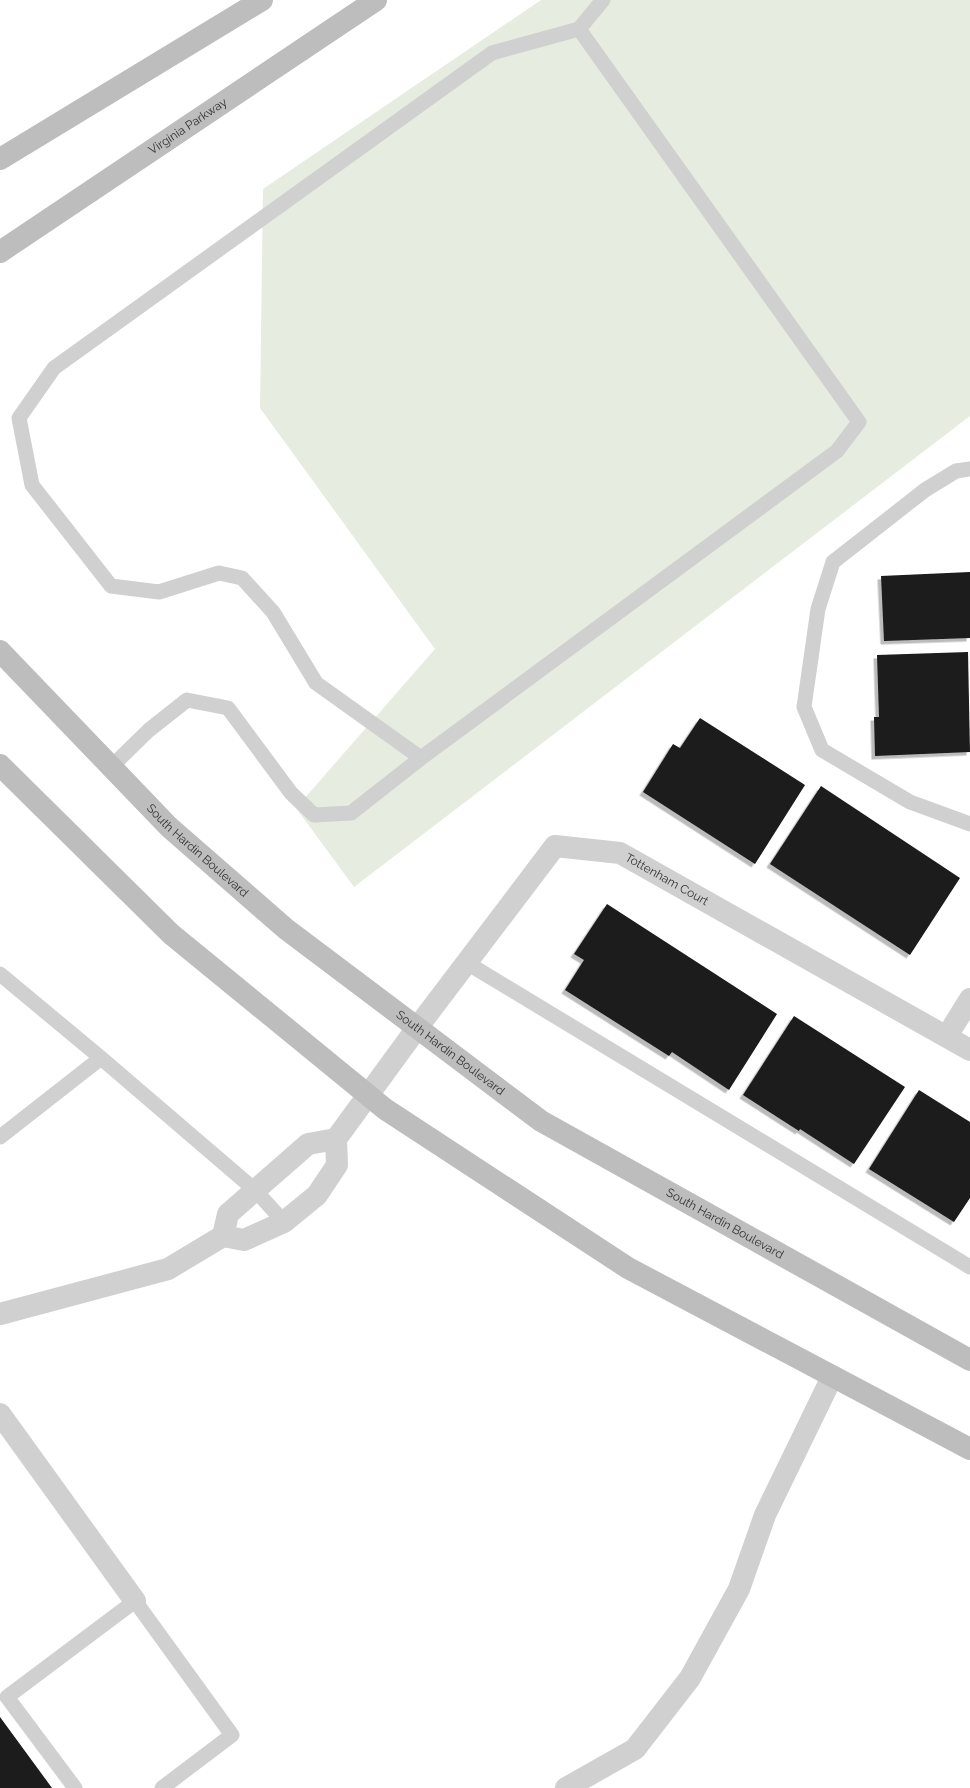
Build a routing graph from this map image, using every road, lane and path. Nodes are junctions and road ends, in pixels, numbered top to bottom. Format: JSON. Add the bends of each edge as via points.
{"nodes":[{"id":1,"x":262,"y":0,"type":"edge"},
{"id":2,"x":376,"y":0,"type":"edge"},
{"id":3,"x":603,"y":0,"type":"edge"},
{"id":4,"x":579,"y":28,"type":"junction"},
{"id":5,"x":0,"y":159,"type":"edge"},
{"id":6,"x":0,"y":252,"type":"edge"},
{"id":7,"x":970,"y":469,"type":"edge"},
{"id":8,"x":0,"y":651,"type":"edge"},
{"id":9,"x":421,"y":758,"type":"junction"},
{"id":10,"x":0,"y":765,"type":"edge"},
{"id":11,"x":111,"y":767,"type":"junction"},
{"id":12,"x":970,"y":824,"type":"edge"},
{"id":13,"x":466,"y":963,"type":"junction"},
{"id":14,"x":0,"y":974,"type":"edge"},
{"id":15,"x":970,"y":999,"type":"edge"},
{"id":16,"x":417,"y":1028,"type":"junction"},
{"id":17,"x":947,"y":1036,"type":"junction"},
{"id":18,"x":970,"y":1050,"type":"edge"},
{"id":19,"x":101,"y":1058,"type":"junction"},
{"id":20,"x":368,"y":1095,"type":"junction"},
{"id":21,"x":0,"y":1137,"type":"edge"},
{"id":22,"x":336,"y":1139,"type":"junction"},
{"id":23,"x":255,"y":1190,"type":"junction"},
{"id":24,"x":284,"y":1222,"type":"junction"},
{"id":25,"x":223,"y":1236,"type":"junction"},
{"id":26,"x":970,"y":1267,"type":"edge"},
{"id":27,"x":0,"y":1314,"type":"edge"},
{"id":28,"x":970,"y":1360,"type":"edge"},
{"id":29,"x":832,"y":1377,"type":"junction"},
{"id":30,"x":0,"y":1414,"type":"edge"},
{"id":31,"x":970,"y":1449,"type":"edge"},
{"id":32,"x":135,"y":1601,"type":"junction"},
{"id":33,"x":75,"y":1788,"type":"edge"},
{"id":34,"x":162,"y":1788,"type":"edge"},
{"id":35,"x":566,"y":1788,"type":"edge"}],
"edges":[{"from":1,"to":5,"type":"main road"},
{"from":2,"to":6,"type":"main road","name":"Virginia Parkway"},
{"from":3,"to":4,"type":"lane"},
{"from":4,"to":9,"type":"lane","via":[[859,422],[837,451]]},
{"from":4,"to":9,"type":"lane","via":[[492,53],[54,368],[19,418],[32,485],[111,586],[159,592],[219,574],[242,578],[273,612],[316,683]]},
{"from":7,"to":12,"type":"lane","via":[[956,471],[925,490],[833,562],[818,609],[804,707],[822,750],[910,802]]},
{"from":8,"to":11,"type":"main road","name":"South Hardin Boulevard"},
{"from":9,"to":11,"type":"lane","via":[[351,813],[314,815],[291,793],[228,708],[186,700],[149,730]]},
{"from":10,"to":20,"type":"main road","via":[[171,934]]},
{"from":11,"to":16,"type":"main road","name":"South Hardin Boulevard","via":[[170,827],[286,929]]},
{"from":13,"to":16,"type":"street","name":"Tottenham Court"},
{"from":13,"to":17,"type":"street","name":"Tottenham Court","via":[[555,846],[620,853]]},
{"from":13,"to":26,"type":"lane"},
{"from":14,"to":19,"type":"lane"},
{"from":15,"to":17,"type":"street"},
{"from":16,"to":20,"type":"street","name":"Tottenham Court"},
{"from":16,"to":28,"type":"main road","name":"South Hardin Boulevard","via":[[541,1121]]},
{"from":17,"to":18,"type":"street","name":"Tottenham Court"},
{"from":19,"to":21,"type":"lane"},
{"from":19,"to":23,"type":"lane"},
{"from":20,"to":22,"type":"street","name":"Tottenham Court"},
{"from":20,"to":29,"type":"main road","via":[[385,1109],[628,1268]]},
{"from":22,"to":23,"type":"street","via":[[308,1144]]},
{"from":22,"to":24,"type":"street","via":[[337,1165],[317,1195]]},
{"from":23,"to":24,"type":"lane"},
{"from":23,"to":25,"type":"street","via":[[228,1214]]},
{"from":24,"to":25,"type":"street","via":[[244,1240]]},
{"from":25,"to":27,"type":"street","via":[[168,1269]]},
{"from":29,"to":31,"type":"main road"},
{"from":29,"to":35,"type":"street","via":[[765,1515],[739,1589],[690,1678],[635,1749]]},
{"from":30,"to":32,"type":"street"},
{"from":32,"to":33,"type":"lane","via":[[7,1697]]},
{"from":32,"to":34,"type":"lane","via":[[232,1735]]}]}
